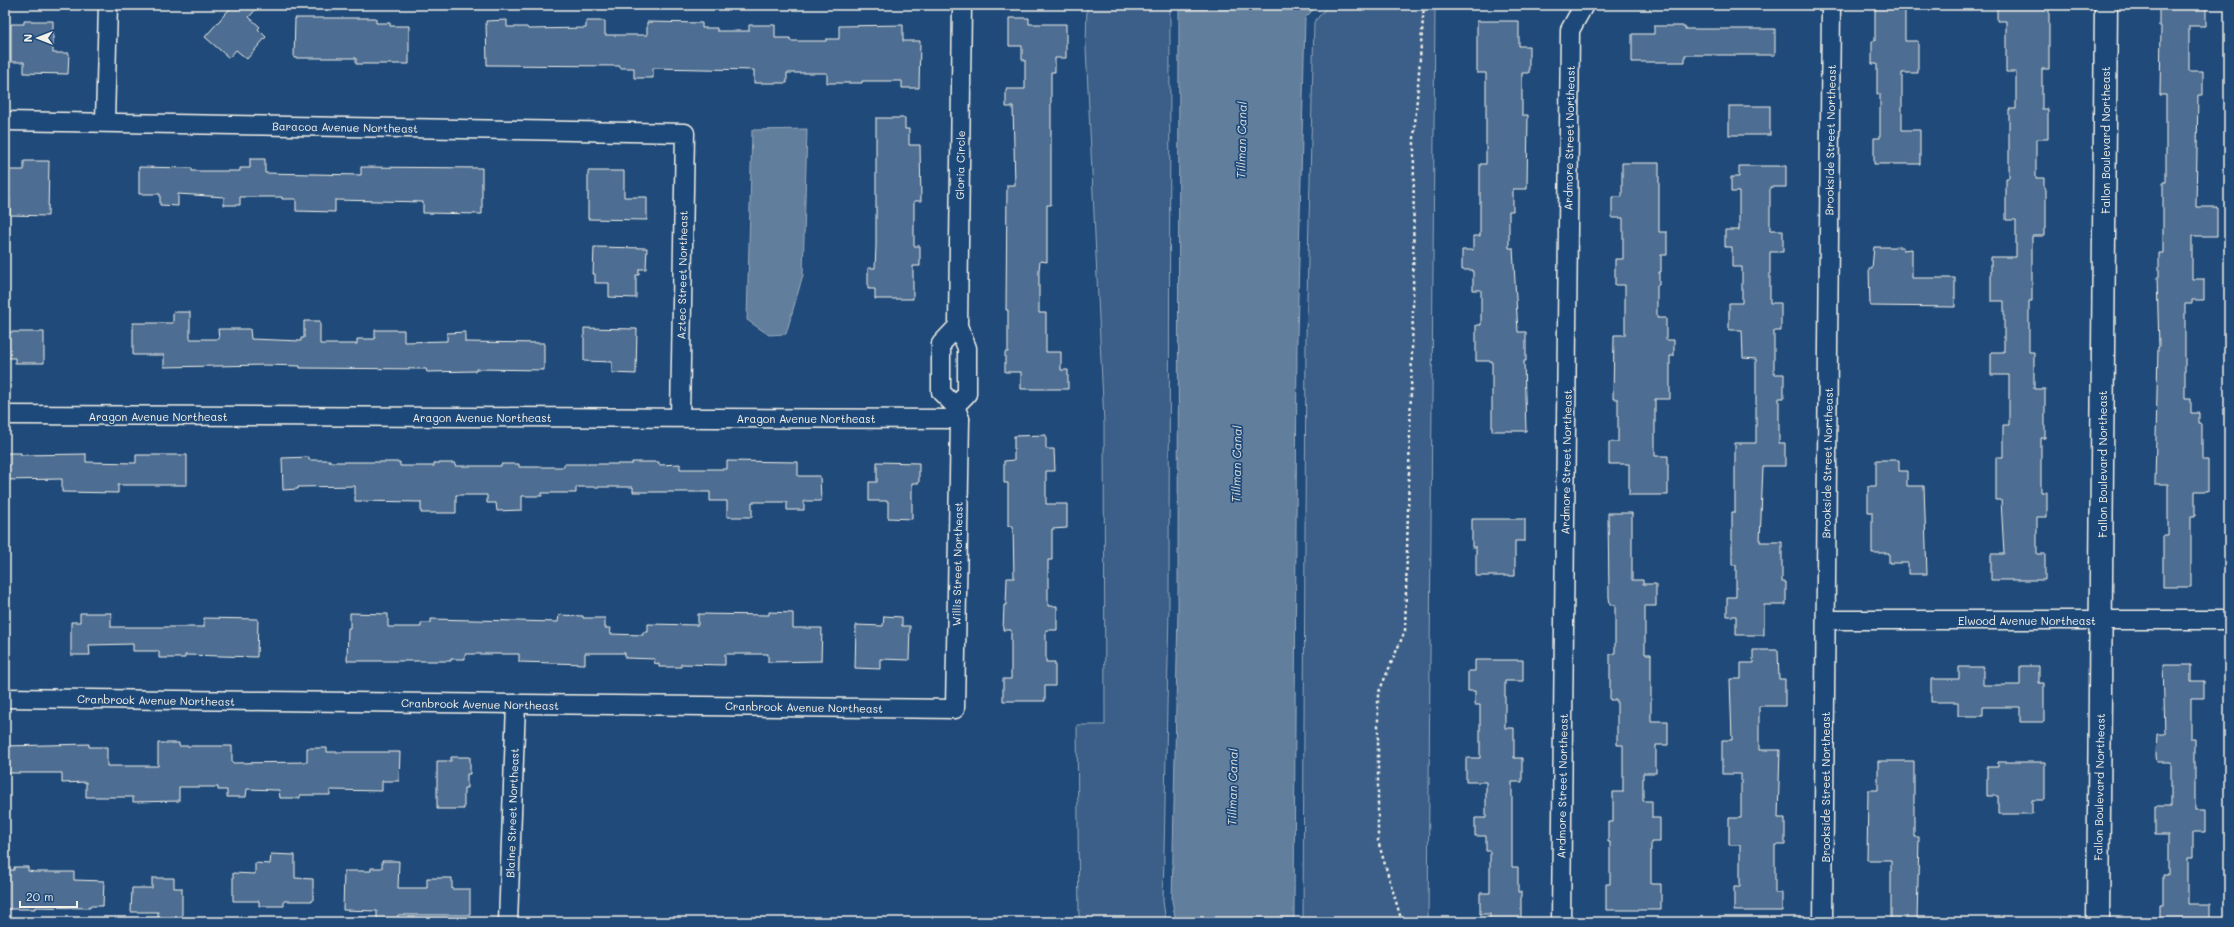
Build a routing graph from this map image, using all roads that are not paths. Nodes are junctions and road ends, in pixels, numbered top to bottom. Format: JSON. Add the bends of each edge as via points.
{"nodes":[{"id":1,"x":108,"y":5,"type":"edge"},
{"id":2,"x":962,"y":5,"type":"edge"},
{"id":3,"x":1584,"y":5,"type":"edge"},
{"id":4,"x":1832,"y":5,"type":"edge"},
{"id":5,"x":2106,"y":5,"type":"edge"},
{"id":6,"x":5,"y":122,"type":"edge"},
{"id":7,"x":105,"y":122,"type":"junction"},
{"id":8,"x":685,"y":133,"type":"joint"},
{"id":9,"x":958,"y":326,"type":"junction"},
{"id":10,"x":958,"y":412,"type":"junction"},
{"id":11,"x":5,"y":416,"type":"edge"},
{"id":12,"x":680,"y":417,"type":"junction"},
{"id":13,"x":1826,"y":620,"type":"junction"},
{"id":14,"x":2101,"y":620,"type":"junction"},
{"id":15,"x":2229,"y":620,"type":"edge"},
{"id":16,"x":5,"y":698,"type":"edge"},
{"id":17,"x":516,"y":704,"type":"junction"},
{"id":18,"x":955,"y":709,"type":"joint"},
{"id":19,"x":508,"y":922,"type":"edge"},
{"id":20,"x":1561,"y":922,"type":"edge"},
{"id":21,"x":1823,"y":922,"type":"edge"},
{"id":22,"x":2098,"y":922,"type":"edge"}],
"edges":[{"from":1,"to":7,"type":"street"},
{"from":2,"to":9,"type":"street","name":"Gloria Circle"},
{"from":3,"to":20,"type":"street","name":"Ardmore Street Northeast","via":[[1570,30]]},
{"from":4,"to":13,"type":"street","name":"Brookside Street Northeast"},
{"from":5,"to":14,"type":"street","name":"Fallon Boulevard Northeast"},
{"from":6,"to":7,"type":"street","name":"Baracoa Avenue Northeast"},
{"from":7,"to":8,"type":"street","name":"Baracoa Avenue Northeast"},
{"from":8,"to":12,"type":"street","name":"Aztec Street Northeast"},
{"from":9,"to":10,"type":"street","name":"Gloria Circle","via":[[967,348],[967,394]]},
{"from":9,"to":10,"type":"street","via":[[942,344],[940,392]]},
{"from":10,"to":12,"type":"street","name":"Aragon Avenue Northeast"},
{"from":10,"to":18,"type":"street","name":"Willis Street Northeast"},
{"from":11,"to":12,"type":"street","name":"Aragon Avenue Northeast"},
{"from":13,"to":14,"type":"street","name":"Elwood Avenue Northeast"},
{"from":13,"to":21,"type":"street","name":"Brookside Street Northeast"},
{"from":14,"to":15,"type":"street","name":"Elwood Avenue Northeast"},
{"from":14,"to":22,"type":"street","name":"Fallon Boulevard Northeast"},
{"from":16,"to":17,"type":"street","name":"Cranbrook Avenue Northeast"},
{"from":17,"to":18,"type":"street","name":"Cranbrook Avenue Northeast"},
{"from":17,"to":19,"type":"street","name":"Blaine Street Northeast"}]}
